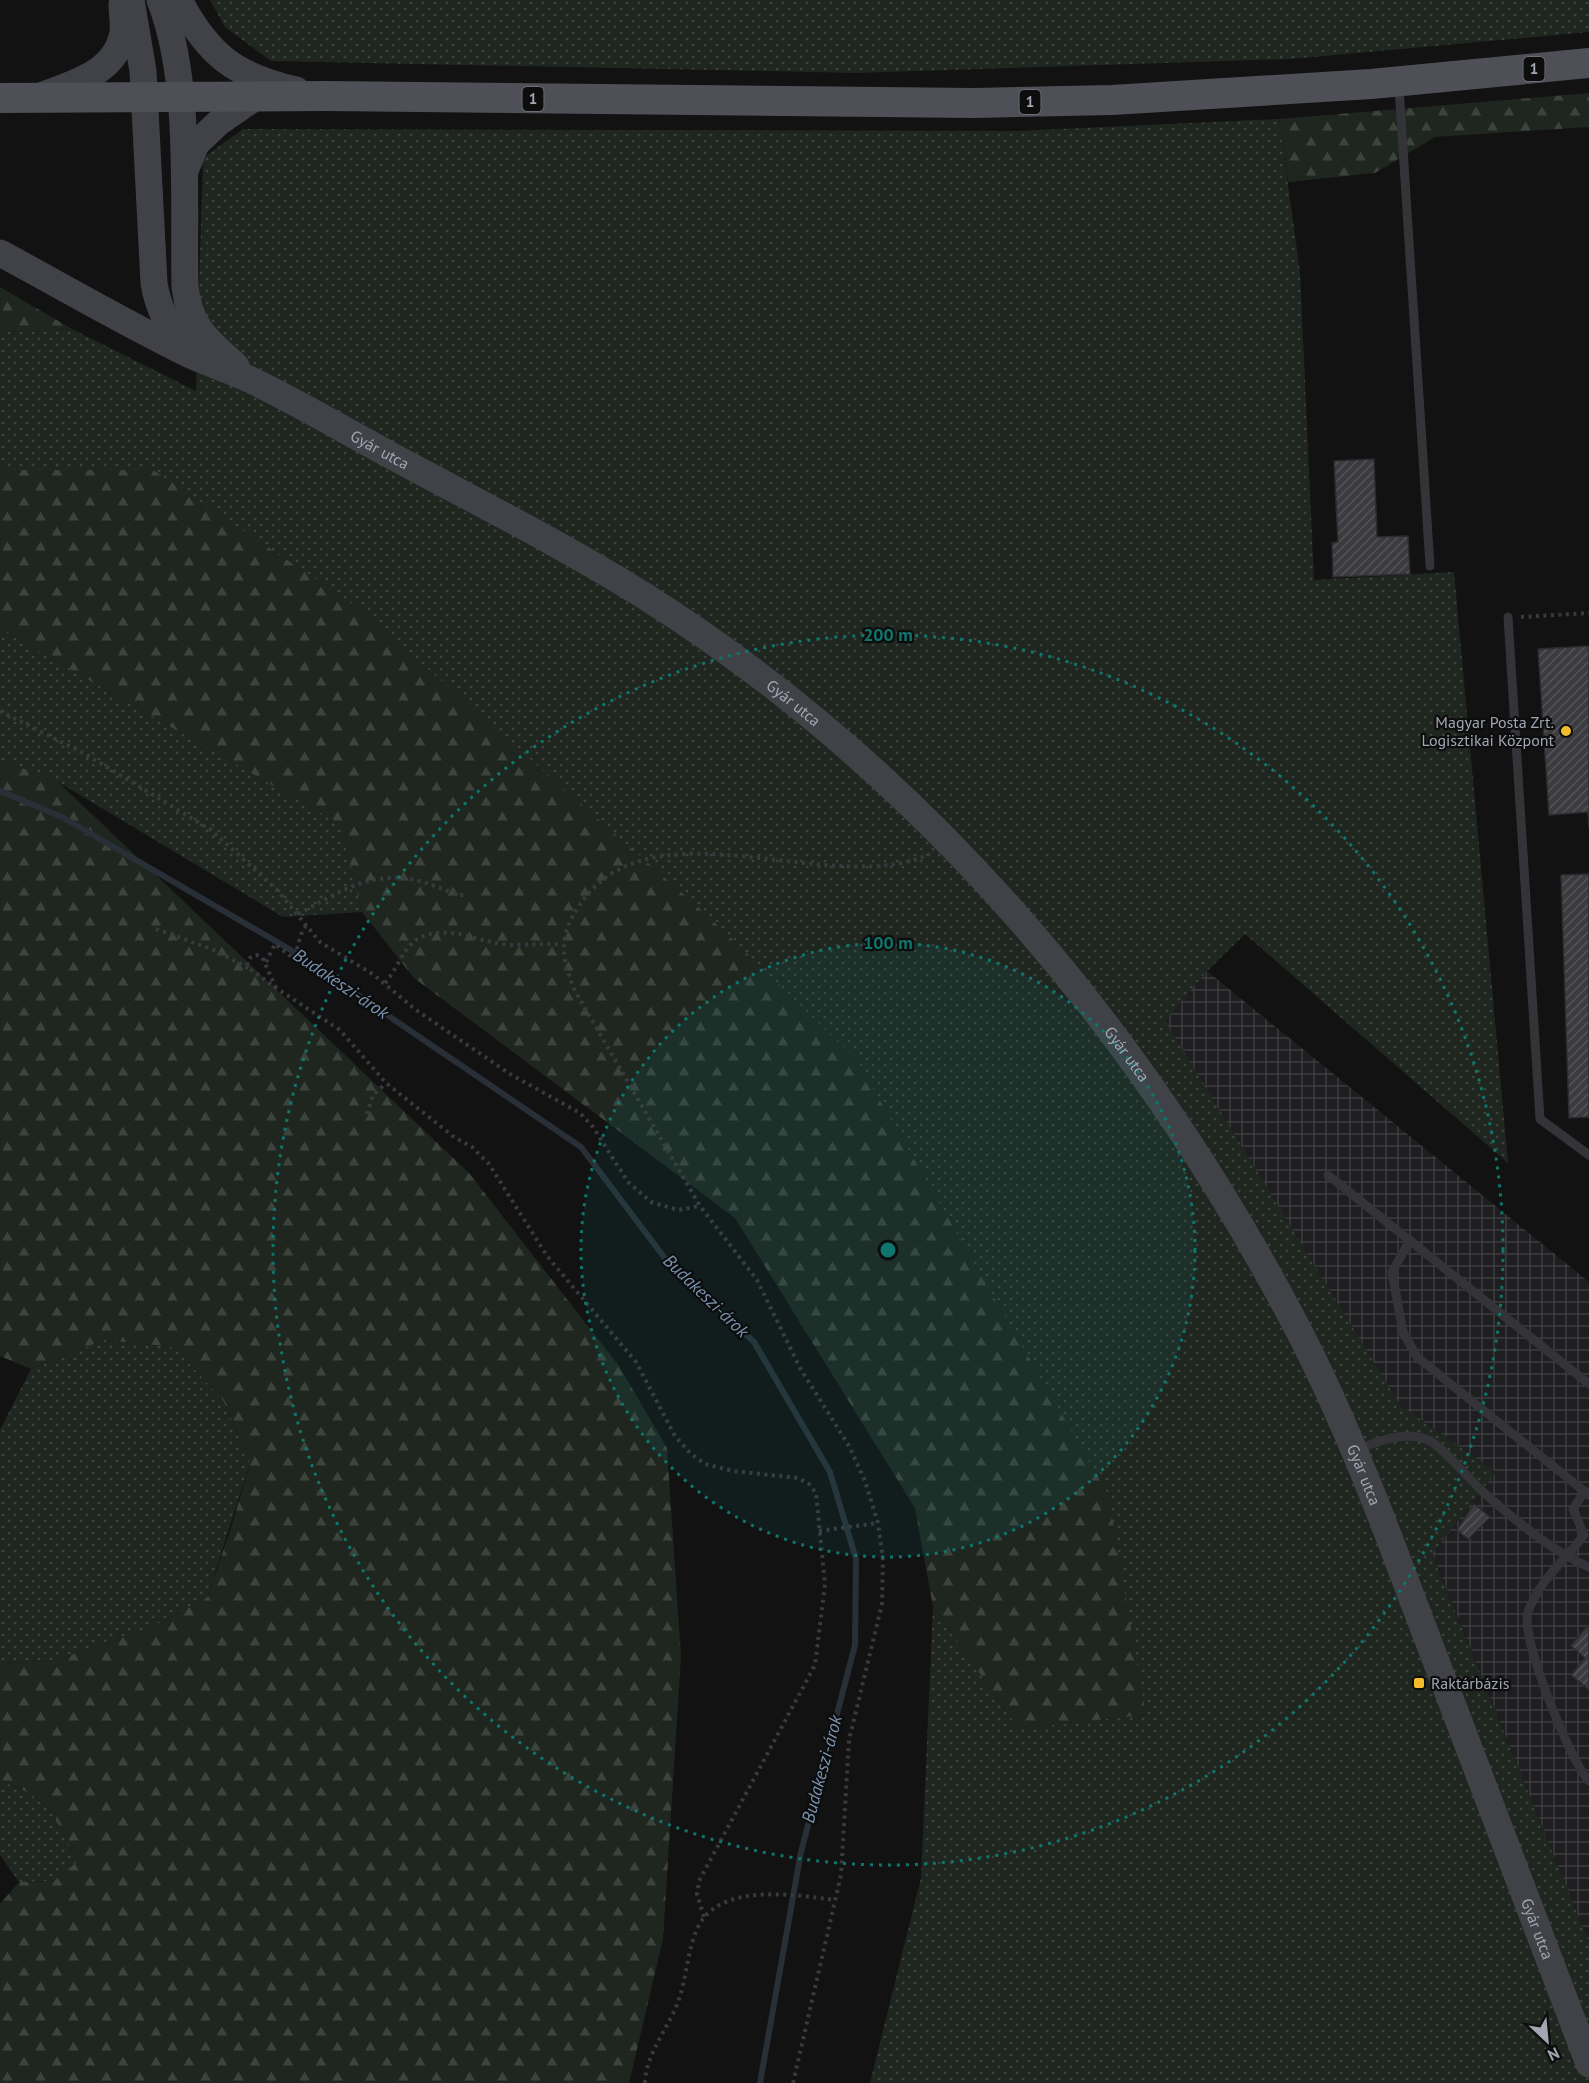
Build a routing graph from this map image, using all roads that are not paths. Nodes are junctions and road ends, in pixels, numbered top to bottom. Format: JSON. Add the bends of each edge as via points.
{"nodes":[{"id":1,"x":122,"y":0,"type":"edge"},
{"id":2,"x":131,"y":0,"type":"edge"},
{"id":3,"x":160,"y":0,"type":"edge"},
{"id":4,"x":180,"y":0,"type":"edge"},
{"id":5,"x":1589,"y":63,"type":"edge"},
{"id":6,"x":1399,"y":81,"type":"junction"},
{"id":7,"x":326,"y":96,"type":"junction"},
{"id":8,"x":38,"y":97,"type":"junction"},
{"id":9,"x":0,"y":98,"type":"edge"},
{"id":10,"x":254,"y":98,"type":"junction"},
{"id":11,"x":144,"y":99,"type":"junction"},
{"id":12,"x":180,"y":99,"type":"junction"},
{"id":13,"x":183,"y":174,"type":"junction"},
{"id":14,"x":0,"y":253,"type":"edge"},
{"id":15,"x":190,"y":355,"type":"junction"},
{"id":16,"x":253,"y":381,"type":"junction"},
{"id":17,"x":1430,"y":566,"type":"dead end"},
{"id":18,"x":1508,"y":617,"type":"road end"},
{"id":19,"x":1589,"y":1155,"type":"edge"},
{"id":20,"x":1328,"y":1175,"type":"dead end"},
{"id":21,"x":1410,"y":1240,"type":"junction"},
{"id":22,"x":1589,"y":1384,"type":"edge"},
{"id":23,"x":1355,"y":1451,"type":"junction"},
{"id":24,"x":1587,"y":1493,"type":"edge"},
{"id":25,"x":1567,"y":1558,"type":"junction"},
{"id":26,"x":1589,"y":1567,"type":"edge"},
{"id":27,"x":1589,"y":1781,"type":"edge"},
{"id":28,"x":1589,"y":2064,"type":"edge"}],
"edges":[{"from":1,"to":8,"type":"main road","via":[[123,33],[110,62],[97,73]]},
{"from":2,"to":11,"type":"main road","via":[[140,42]]},
{"from":3,"to":12,"type":"main road","name":"Gyár utca","via":[[173,40]]},
{"from":4,"to":7,"type":"main road","via":[[208,47],[233,66],[264,82]]},
{"from":5,"to":6,"type":"main road","number":"1"},
{"from":6,"to":7,"type":"main road","number":"1","via":[[1112,100],[974,103]]},
{"from":6,"to":17,"type":"lane"},
{"from":7,"to":10,"type":"main road","number":"1"},
{"from":8,"to":9,"type":"main road","number":"1"},
{"from":8,"to":11,"type":"main road","number":"1"},
{"from":10,"to":12,"type":"main road","number":"1"},
{"from":10,"to":13,"type":"main road","via":[[196,144]]},
{"from":11,"to":12,"type":"main road","number":"1"},
{"from":11,"to":15,"type":"main road","via":[[156,298],[168,326]]},
{"from":12,"to":13,"type":"main road","name":"Gyár utca"},
{"from":13,"to":16,"type":"main road","name":"Gyár utca","via":[[188,310],[209,342]]},
{"from":14,"to":15,"type":"main road","name":"Gyár utca"},
{"from":15,"to":16,"type":"main road","name":"Gyár utca"},
{"from":16,"to":23,"type":"main road","name":"Gyár utca","via":[[569,551],[699,633],[799,707],[903,798],[997,892],[1087,997],[1175,1122],[1288,1309]]},
{"from":18,"to":19,"type":"lane","via":[[1540,1119]]},
{"from":20,"to":21,"type":"lane"},
{"from":21,"to":22,"type":"lane"},
{"from":21,"to":24,"type":"lane","via":[[1392,1272],[1403,1332],[1417,1357]]},
{"from":23,"to":25,"type":"lane","via":[[1388,1438],[1429,1440],[1482,1491]]},
{"from":23,"to":28,"type":"main road","name":"Gyár utca"},
{"from":24,"to":25,"type":"lane","via":[[1572,1509],[1584,1535]]},
{"from":25,"to":26,"type":"lane"},
{"from":25,"to":27,"type":"lane","via":[[1537,1590],[1527,1614],[1527,1636],[1571,1754]]}]}
